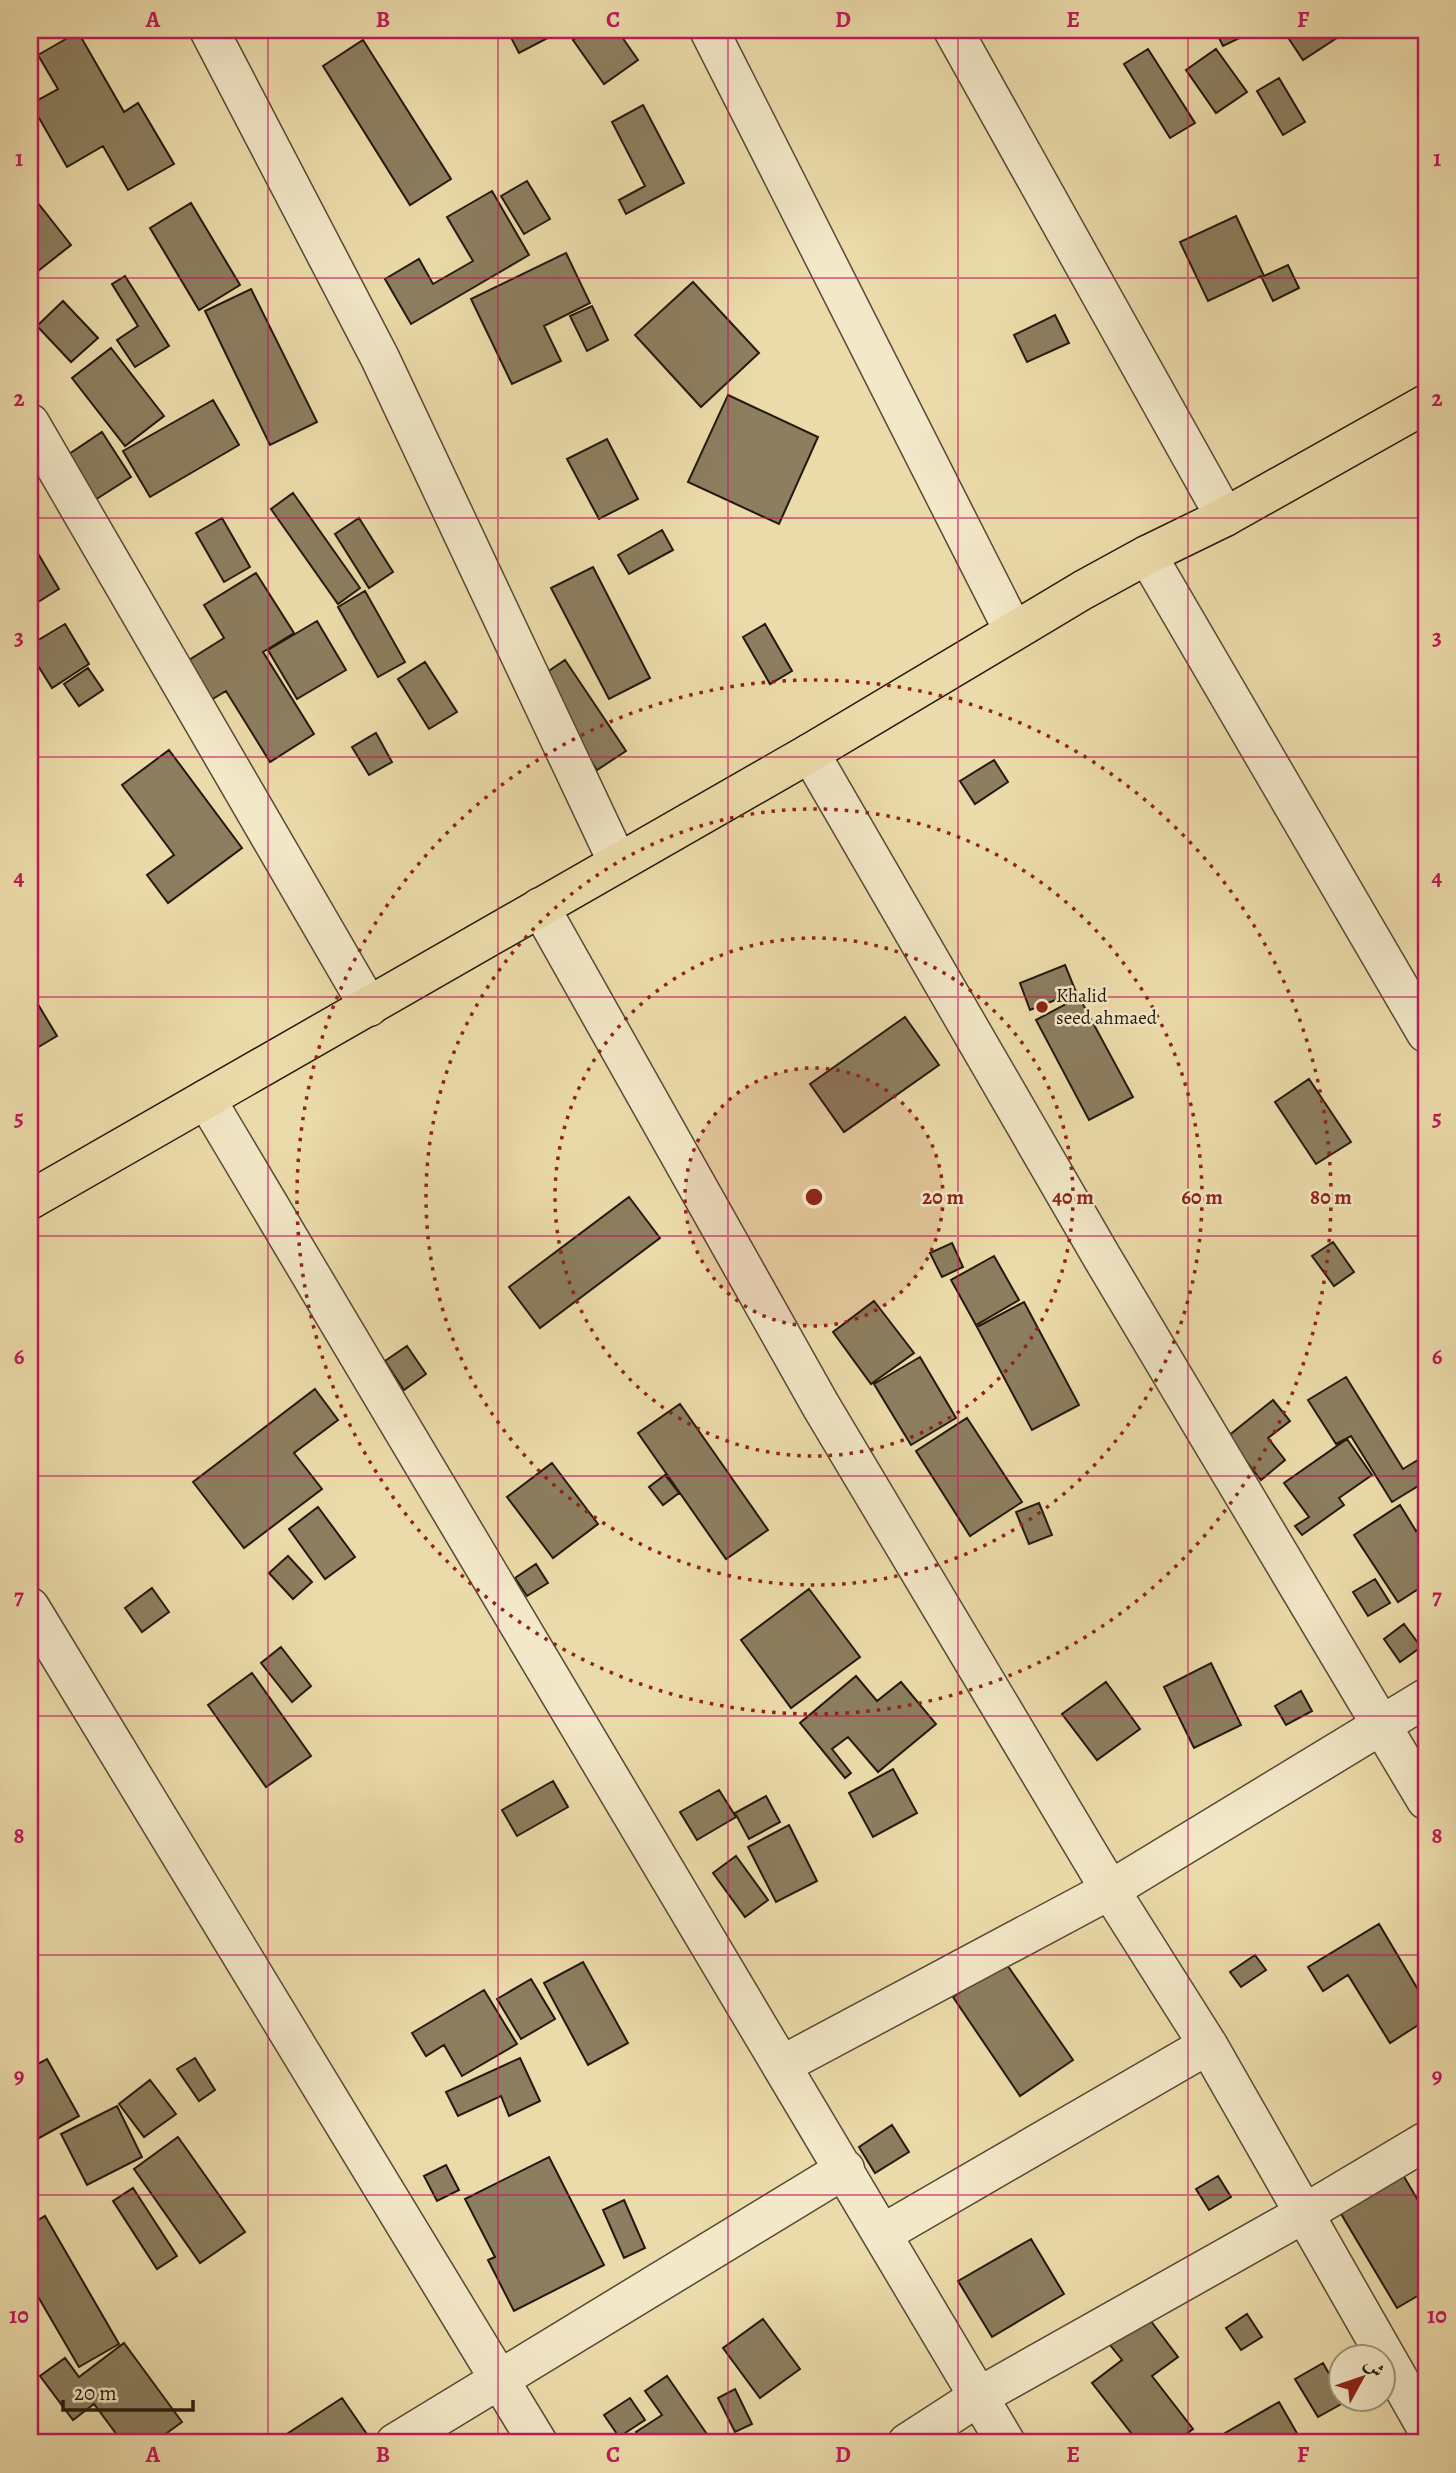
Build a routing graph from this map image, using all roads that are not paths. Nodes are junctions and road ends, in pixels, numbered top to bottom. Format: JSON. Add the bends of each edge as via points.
{"nodes":[{"id":1,"x":209,"y":30,"type":"edge"},
{"id":2,"x":709,"y":30,"type":"edge"},
{"id":3,"x":953,"y":30,"type":"edge"},
{"id":4,"x":1426,"y":404,"type":"edge"},
{"id":5,"x":30,"y":423,"type":"edge"},
{"id":6,"x":1225,"y":517,"type":"junction"},
{"id":7,"x":1147,"y":555,"type":"junction"},
{"id":8,"x":1013,"y":630,"type":"junction"},
{"id":9,"x":810,"y":752,"type":"junction"},
{"id":10,"x":618,"y":863,"type":"junction"},
{"id":11,"x":540,"y":907,"type":"junction"},
{"id":12,"x":369,"y":1007,"type":"junction"},
{"id":13,"x":1426,"y":1033,"type":"edge"},
{"id":14,"x":206,"y":1099,"type":"junction"},
{"id":15,"x":30,"y":1200,"type":"edge"},
{"id":16,"x":30,"y":1607,"type":"edge"},
{"id":17,"x":1426,"y":1698,"type":"edge"},
{"id":18,"x":1382,"y":1725,"type":"junction"},
{"id":19,"x":1426,"y":1800,"type":"edge"},
{"id":20,"x":1110,"y":1890,"type":"junction"},
{"id":21,"x":1208,"y":2045,"type":"junction"},
{"id":22,"x":782,"y":2065,"type":"junction"},
{"id":23,"x":1426,"y":2141,"type":"edge"},
{"id":24,"x":845,"y":2169,"type":"junction"},
{"id":25,"x":1305,"y":2213,"type":"junction"},
{"id":26,"x":882,"y":2234,"type":"junction"},
{"id":27,"x":500,"y":2380,"type":"junction"},
{"id":28,"x":978,"y":2397,"type":"junction"},
{"id":29,"x":1426,"y":2427,"type":"edge"},
{"id":30,"x":395,"y":2443,"type":"edge"},
{"id":31,"x":538,"y":2443,"type":"edge"},
{"id":32,"x":907,"y":2443,"type":"edge"},
{"id":33,"x":1006,"y":2443,"type":"edge"}],
"edges":[{"from":1,"to":10,"type":"street","via":[[380,358]]},
{"from":2,"to":8,"type":"street"},
{"from":3,"to":6,"type":"street"},
{"from":4,"to":6,"type":"main road"},
{"from":5,"to":12,"type":"street"},
{"from":6,"to":7,"type":"main road"},
{"from":7,"to":8,"type":"main road"},
{"from":7,"to":13,"type":"street"},
{"from":8,"to":9,"type":"main road"},
{"from":9,"to":10,"type":"main road"},
{"from":9,"to":18,"type":"street","via":[[1103,1259]]},
{"from":10,"to":11,"type":"main road"},
{"from":11,"to":12,"type":"main road"},
{"from":11,"to":20,"type":"street","via":[[821,1406]]},
{"from":12,"to":14,"type":"main road"},
{"from":14,"to":15,"type":"main road"},
{"from":14,"to":22,"type":"street"},
{"from":16,"to":27,"type":"street"},
{"from":17,"to":18,"type":"street"},
{"from":18,"to":19,"type":"street"},
{"from":18,"to":20,"type":"street"},
{"from":20,"to":21,"type":"street"},
{"from":20,"to":22,"type":"street"},
{"from":21,"to":25,"type":"street"},
{"from":21,"to":26,"type":"street"},
{"from":22,"to":24,"type":"street"},
{"from":23,"to":25,"type":"street"},
{"from":24,"to":26,"type":"street"},
{"from":24,"to":27,"type":"street"},
{"from":25,"to":28,"type":"street"},
{"from":25,"to":29,"type":"street"},
{"from":26,"to":28,"type":"street"},
{"from":27,"to":30,"type":"street"},
{"from":27,"to":31,"type":"street"},
{"from":28,"to":32,"type":"street"},
{"from":28,"to":33,"type":"street"}]}
